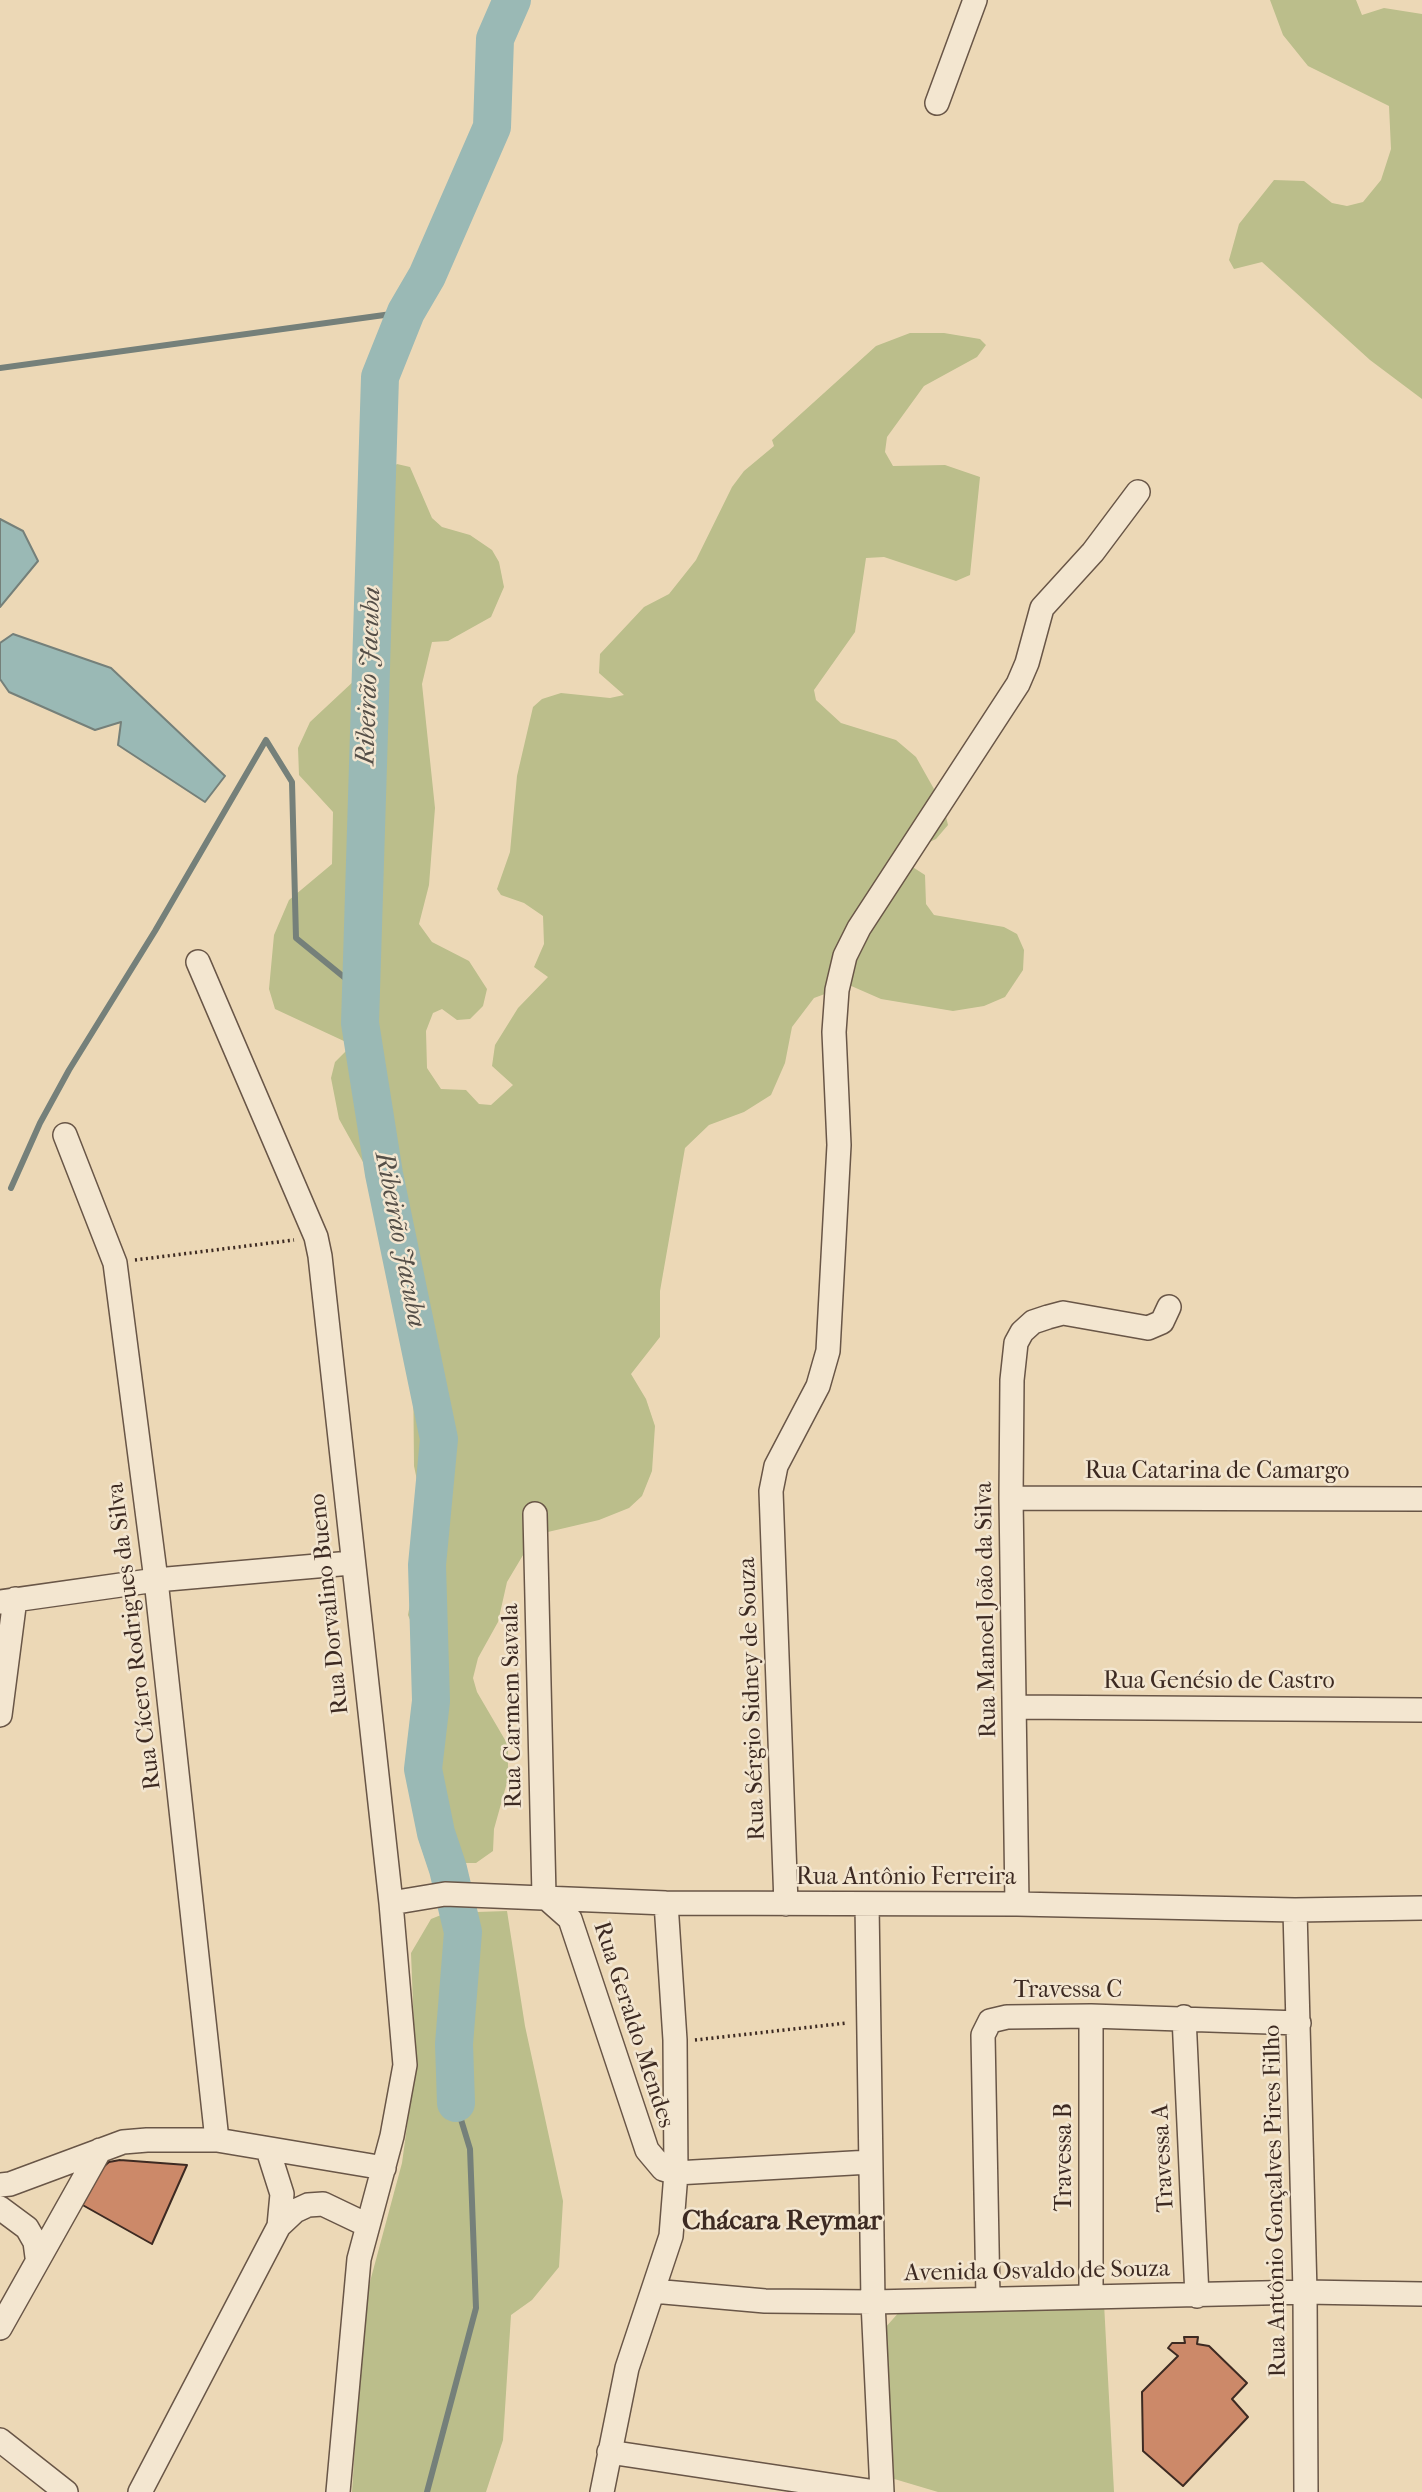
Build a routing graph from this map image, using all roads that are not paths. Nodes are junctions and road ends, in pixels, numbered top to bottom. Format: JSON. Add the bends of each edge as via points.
{"nodes":[{"id":1,"x":975,"y":0,"type":"edge"},
{"id":2,"x":937,"y":103,"type":"dead end"},
{"id":3,"x":1138,"y":492,"type":"dead end"},
{"id":4,"x":198,"y":962,"type":"dead end"},
{"id":5,"x":65,"y":1135,"type":"dead end"},
{"id":6,"x":1169,"y":1307,"type":"dead end"},
{"id":7,"x":1011,"y":1498,"type":"junction"},
{"id":8,"x":1422,"y":1499,"type":"edge"},
{"id":9,"x":535,"y":1514,"type":"dead end"},
{"id":10,"x":352,"y":1563,"type":"junction"},
{"id":11,"x":156,"y":1580,"type":"junction"},
{"id":12,"x":7,"y":1600,"type":"edge"},
{"id":13,"x":1016,"y":1707,"type":"junction"},
{"id":14,"x":1422,"y":1710,"type":"edge"},
{"id":15,"x":0,"y":1715,"type":"edge"},
{"id":16,"x":544,"y":1896,"type":"junction"},
{"id":17,"x":391,"y":1903,"type":"junction"},
{"id":18,"x":666,"y":1903,"type":"junction"},
{"id":19,"x":786,"y":1904,"type":"junction"},
{"id":20,"x":867,"y":1904,"type":"junction"},
{"id":21,"x":1017,"y":1904,"type":"junction"},
{"id":22,"x":1422,"y":1908,"type":"edge"},
{"id":23,"x":1295,"y":1910,"type":"junction"},
{"id":24,"x":1091,"y":2016,"type":"junction"},
{"id":25,"x":1184,"y":2017,"type":"junction"},
{"id":26,"x":1299,"y":2023,"type":"junction"},
{"id":27,"x":218,"y":2140,"type":"junction"},
{"id":28,"x":100,"y":2150,"type":"junction"},
{"id":29,"x":268,"y":2150,"type":"junction"},
{"id":30,"x":870,"y":2162,"type":"junction"},
{"id":31,"x":384,"y":2168,"type":"junction"},
{"id":32,"x":676,"y":2173,"type":"junction"},
{"id":33,"x":0,"y":2185,"type":"edge"},
{"id":34,"x":0,"y":2208,"type":"edge"},
{"id":35,"x":367,"y":2225,"type":"junction"},
{"id":36,"x":279,"y":2226,"type":"junction"},
{"id":37,"x":37,"y":2257,"type":"junction"},
{"id":38,"x":653,"y":2291,"type":"junction"},
{"id":39,"x":1305,"y":2292,"type":"junction"},
{"id":40,"x":1422,"y":2294,"type":"edge"},
{"id":41,"x":1197,"y":2296,"type":"junction"},
{"id":42,"x":1091,"y":2297,"type":"junction"},
{"id":43,"x":988,"y":2298,"type":"junction"},
{"id":44,"x":873,"y":2302,"type":"junction"},
{"id":45,"x":0,"y":2328,"type":"edge"},
{"id":46,"x":0,"y":2440,"type":"edge"},
{"id":47,"x":609,"y":2452,"type":"junction"},
{"id":48,"x":66,"y":2492,"type":"edge"},
{"id":49,"x":139,"y":2492,"type":"edge"},
{"id":50,"x":338,"y":2492,"type":"edge"},
{"id":51,"x":602,"y":2492,"type":"edge"},
{"id":52,"x":876,"y":2492,"type":"edge"},
{"id":53,"x":882,"y":2492,"type":"edge"},
{"id":54,"x":1306,"y":2492,"type":"edge"}],
"edges":[{"from":1,"to":2,"type":"street"},
{"from":3,"to":19,"type":"street","name":"Rua Sérgio Sidney de Souza","via":[[1093,552],[1042,608],[1018,684],[845,956],[834,1032],[839,1145],[828,1351],[818,1386],[776,1466],[772,1491]]},
{"from":4,"to":10,"type":"street","name":"Rua Dorvalino Bueno","via":[[316,1237]]},
{"from":5,"to":11,"type":"street","name":"Rua Cícero Rodrigues da Silva","via":[[115,1263]]},
{"from":6,"to":7,"type":"street","name":"Rua Manoel João da Silva","via":[[1162,1322],[1148,1328],[1063,1313],[1033,1322],[1016,1343]]},
{"from":7,"to":8,"type":"street","name":"Rua Catarina de Camargo"},
{"from":7,"to":13,"type":"street","name":"Rua Manoel João da Silva"},
{"from":9,"to":16,"type":"street","name":"Rua Carmem Savala"},
{"from":10,"to":11,"type":"street"},
{"from":10,"to":17,"type":"street","name":"Rua Dorvalino Bueno"},
{"from":11,"to":12,"type":"street"},
{"from":11,"to":27,"type":"street","name":"Rua Cícero Rodrigues da Silva"},
{"from":12,"to":15,"type":"street"},
{"from":13,"to":14,"type":"street","name":"Rua Genésio de Castro"},
{"from":13,"to":21,"type":"street","name":"Rua Manoel João da Silva"},
{"from":16,"to":17,"type":"street","name":"Rua Antônio Ferreira","via":[[444,1894]]},
{"from":16,"to":18,"type":"street","name":"Rua Antônio Ferreira"},
{"from":16,"to":32,"type":"street","name":"Rua Geraldo Mendes","via":[[570,1919],[647,2150],[663,2169]]},
{"from":17,"to":31,"type":"street","name":"Rua Dorvalino Bueno","via":[[405,2065]]},
{"from":18,"to":19,"type":"street","name":"Rua Antônio Ferreira"},
{"from":18,"to":32,"type":"street","via":[[675,2040]]},
{"from":19,"to":20,"type":"street","name":"Rua Antônio Ferreira"},
{"from":20,"to":21,"type":"street","name":"Rua Antônio Ferreira"},
{"from":20,"to":30,"type":"street"},
{"from":21,"to":23,"type":"street","name":"Rua Antônio Ferreira"},
{"from":22,"to":23,"type":"street","name":"Rua Antônio Ferreira"},
{"from":23,"to":26,"type":"street","name":"Rua Antônio Gonçalves Pires Filho"},
{"from":24,"to":25,"type":"street","name":"Travessa C"},
{"from":24,"to":42,"type":"street","name":"Travessa B"},
{"from":24,"to":43,"type":"street","name":"Travessa C","via":[[999,2017],[990,2021],[983,2035]]},
{"from":25,"to":26,"type":"street","name":"Travessa C"},
{"from":25,"to":41,"type":"street","name":"Travessa A"},
{"from":26,"to":39,"type":"street","name":"Rua Antônio Gonçalves Pires Filho"},
{"from":27,"to":28,"type":"street","via":[[123,2142]]},
{"from":27,"to":29,"type":"street"},
{"from":28,"to":33,"type":"street"},
{"from":28,"to":37,"type":"street"},
{"from":29,"to":31,"type":"street"},
{"from":29,"to":36,"type":"street","via":[[282,2194]]},
{"from":30,"to":32,"type":"street"},
{"from":30,"to":44,"type":"street"},
{"from":31,"to":35,"type":"street","name":"Rua Dorvalino Bueno"},
{"from":32,"to":38,"type":"street","via":[[671,2236]]},
{"from":34,"to":37,"type":"street","via":[[27,2228]]},
{"from":35,"to":36,"type":"street","via":[[323,2204],[295,2211]]},
{"from":35,"to":50,"type":"street","name":"Rua Dorvalino Bueno","via":[[359,2259]]},
{"from":36,"to":49,"type":"street"},
{"from":37,"to":45,"type":"street"},
{"from":38,"to":44,"type":"street","name":"Avenida Osvaldo de Souza","via":[[765,2301]]},
{"from":38,"to":47,"type":"street","via":[[627,2368]]},
{"from":39,"to":40,"type":"street","name":"Avenida Osvaldo de Souza"},
{"from":39,"to":41,"type":"street","name":"Avenida Osvaldo de Souza"},
{"from":39,"to":54,"type":"street","name":"Rua Antônio Gonçalves Pires Filho"},
{"from":41,"to":42,"type":"street","name":"Avenida Osvaldo de Souza"},
{"from":42,"to":43,"type":"street","name":"Avenida Osvaldo de Souza"},
{"from":43,"to":44,"type":"street","name":"Avenida Osvaldo de Souza"},
{"from":44,"to":53,"type":"street"},
{"from":46,"to":48,"type":"street"},
{"from":47,"to":51,"type":"street"},
{"from":47,"to":52,"type":"street"}]}
